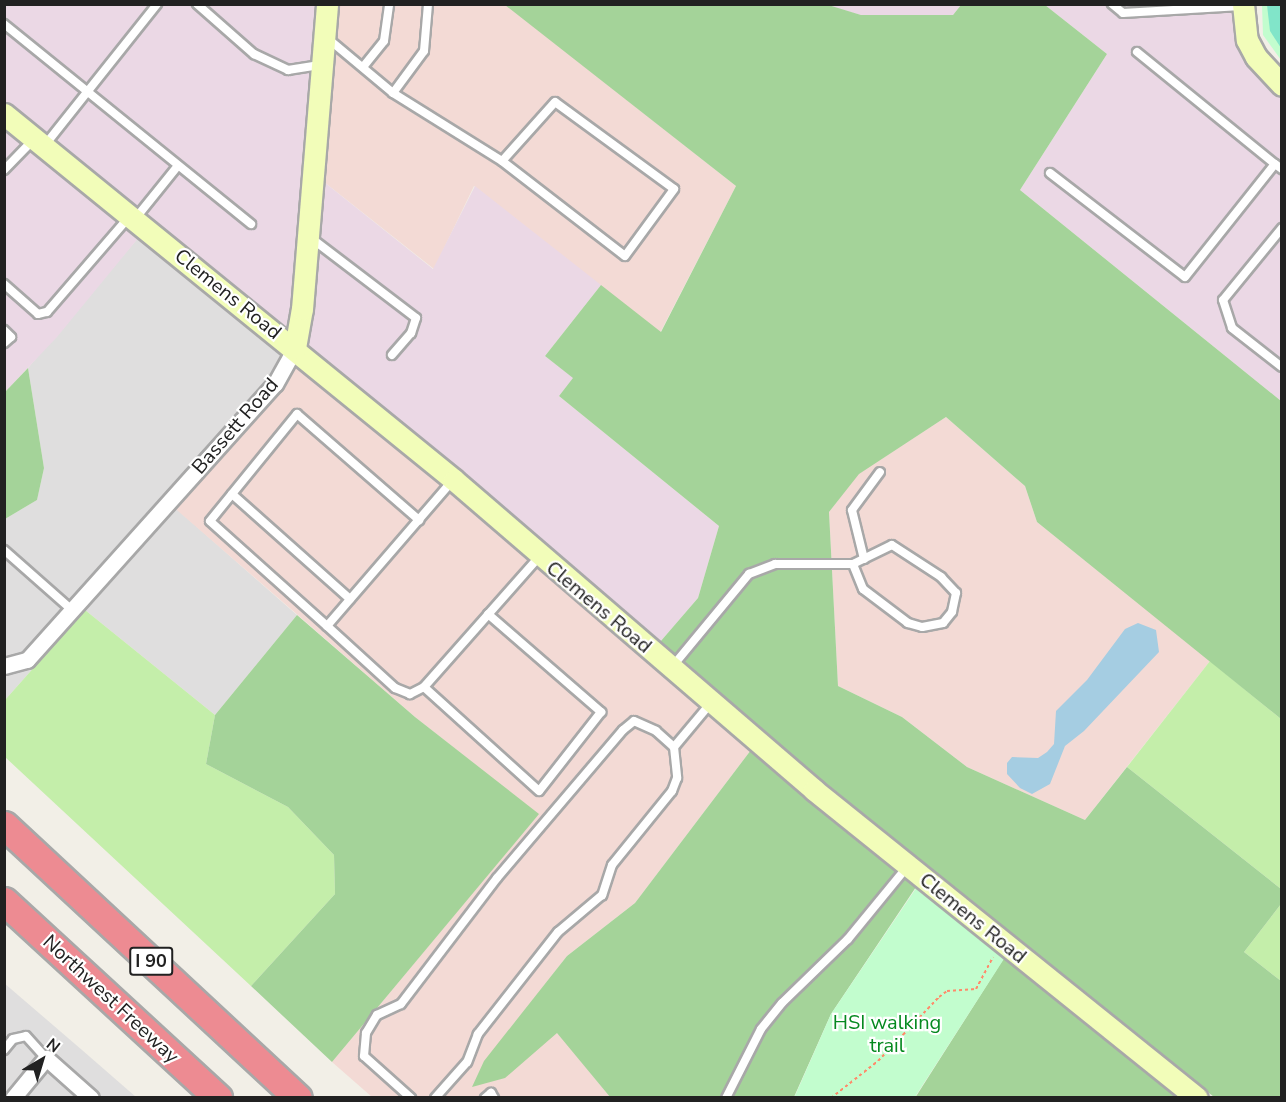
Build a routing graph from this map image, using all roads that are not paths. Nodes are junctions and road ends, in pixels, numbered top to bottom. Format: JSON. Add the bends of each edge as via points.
{"nodes":[{"id":1,"x":157,"y":4,"type":"edge"},
{"id":2,"x":197,"y":4,"type":"edge"},
{"id":3,"x":327,"y":4,"type":"edge"},
{"id":4,"x":389,"y":4,"type":"edge"},
{"id":5,"x":428,"y":4,"type":"edge"},
{"id":6,"x":1112,"y":4,"type":"edge"},
{"id":7,"x":1243,"y":5,"type":"edge"},
{"id":8,"x":4,"y":24,"type":"edge"},
{"id":9,"x":325,"y":36,"type":"junction"},
{"id":10,"x":1137,"y":52,"type":"dead end"},
{"id":11,"x":321,"y":64,"type":"junction"},
{"id":12,"x":363,"y":67,"type":"junction"},
{"id":13,"x":1281,"y":85,"type":"edge"},
{"id":14,"x":393,"y":93,"type":"junction"},
{"id":15,"x":87,"y":94,"type":"junction"},
{"id":16,"x":4,"y":114,"type":"edge"},
{"id":17,"x":39,"y":142,"type":"junction"},
{"id":18,"x":502,"y":161,"type":"junction"},
{"id":19,"x":177,"y":166,"type":"junction"},
{"id":20,"x":1278,"y":166,"type":"edge"},
{"id":21,"x":4,"y":170,"type":"edge"},
{"id":22,"x":1050,"y":173,"type":"dead end"},
{"id":23,"x":133,"y":217,"type":"junction"},
{"id":24,"x":252,"y":224,"type":"dead end"},
{"id":25,"x":1281,"y":228,"type":"edge"},
{"id":26,"x":308,"y":235,"type":"junction"},
{"id":27,"x":4,"y":284,"type":"edge"},
{"id":28,"x":4,"y":330,"type":"edge"},
{"id":29,"x":4,"y":344,"type":"edge"},
{"id":30,"x":295,"y":348,"type":"junction"},
{"id":31,"x":392,"y":355,"type":"dead end"},
{"id":32,"x":1281,"y":368,"type":"edge"},
{"id":33,"x":880,"y":472,"type":"dead end"},
{"id":34,"x":454,"y":480,"type":"junction"},
{"id":35,"x":232,"y":494,"type":"junction"},
{"id":36,"x":419,"y":520,"type":"junction"},
{"id":37,"x":4,"y":550,"type":"edge"},
{"id":38,"x":540,"y":556,"type":"junction"},
{"id":39,"x":864,"y":559,"type":"junction"},
{"id":40,"x":853,"y":564,"type":"junction"},
{"id":41,"x":350,"y":599,"type":"junction"},
{"id":42,"x":72,"y":610,"type":"junction"},
{"id":43,"x":488,"y":615,"type":"junction"},
{"id":44,"x":327,"y":626,"type":"junction"},
{"id":45,"x":4,"y":666,"type":"edge"},
{"id":46,"x":671,"y":669,"type":"junction"},
{"id":47,"x":424,"y":687,"type":"junction"},
{"id":48,"x":711,"y":702,"type":"junction"},
{"id":49,"x":674,"y":747,"type":"junction"},
{"id":50,"x":4,"y":825,"type":"edge"},
{"id":51,"x":908,"y":866,"type":"junction"},
{"id":52,"x":4,"y":901,"type":"edge"},
{"id":53,"x":4,"y":1050,"type":"edge"},
{"id":54,"x":46,"y":1058,"type":"junction"},
{"id":55,"x":1192,"y":1096,"type":"edge"},
{"id":56,"x":13,"y":1098,"type":"edge"},
{"id":57,"x":91,"y":1098,"type":"edge"},
{"id":58,"x":218,"y":1098,"type":"edge"},
{"id":59,"x":298,"y":1098,"type":"edge"},
{"id":60,"x":411,"y":1098,"type":"edge"},
{"id":61,"x":435,"y":1098,"type":"edge"},
{"id":62,"x":485,"y":1098,"type":"edge"},
{"id":63,"x":494,"y":1098,"type":"edge"},
{"id":64,"x":726,"y":1098,"type":"edge"}],
"edges":[{"from":1,"to":15,"type":"lane"},
{"from":2,"to":11,"type":"lane","via":[[254,54],[288,70]]},
{"from":3,"to":9,"type":"street","name":"Bassett Road"},
{"from":4,"to":12,"type":"lane","via":[[384,41]]},
{"from":5,"to":14,"type":"lane","via":[[424,51]]},
{"from":6,"to":7,"type":"lane","via":[[1123,14]]},
{"from":7,"to":13,"type":"street","via":[[1247,40],[1256,57]]},
{"from":8,"to":15,"type":"lane"},
{"from":9,"to":11,"type":"street","name":"Bassett Road"},
{"from":9,"to":12,"type":"lane"},
{"from":10,"to":20,"type":"lane"},
{"from":11,"to":26,"type":"street","name":"Bassett Road"},
{"from":12,"to":14,"type":"lane"},
{"from":14,"to":18,"type":"lane"},
{"from":15,"to":17,"type":"lane"},
{"from":15,"to":19,"type":"lane"},
{"from":16,"to":17,"type":"street","name":"Clemens Road"},
{"from":17,"to":21,"type":"lane"},
{"from":17,"to":23,"type":"street","name":"Clemens Road"},
{"from":18,"to":18,"type":"lane","via":[[625,256],[674,189],[555,102]]},
{"from":19,"to":23,"type":"lane"},
{"from":19,"to":24,"type":"lane"},
{"from":20,"to":22,"type":"lane","via":[[1185,277]]},
{"from":23,"to":27,"type":"lane","via":[[47,312],[38,314]]},
{"from":23,"to":30,"type":"street","name":"Clemens Road"},
{"from":25,"to":32,"type":"lane","via":[[1223,300],[1232,328]]},
{"from":26,"to":30,"type":"street","name":"Bassett Road","via":[[302,315]]},
{"from":26,"to":31,"type":"lane","via":[[416,318],[411,333]]},
{"from":28,"to":29,"type":"lane","via":[[11,336]]},
{"from":30,"to":34,"type":"street","name":"Clemens Road"},
{"from":30,"to":42,"type":"street","name":"Bassett Road","via":[[275,384]]},
{"from":33,"to":39,"type":"lane","via":[[852,510]]},
{"from":34,"to":36,"type":"lane"},
{"from":34,"to":38,"type":"street","name":"Clemens Road"},
{"from":35,"to":36,"type":"lane","via":[[297,414]]},
{"from":35,"to":41,"type":"lane"},
{"from":35,"to":44,"type":"lane","via":[[210,521]]},
{"from":36,"to":41,"type":"lane"},
{"from":37,"to":42,"type":"lane"},
{"from":38,"to":43,"type":"lane"},
{"from":38,"to":46,"type":"street","name":"Clemens Road"},
{"from":39,"to":40,"type":"lane"},
{"from":39,"to":40,"type":"lane","via":[[892,545],[941,577],[956,593],[952,612],[943,623],[922,627],[908,623],[863,589]]},
{"from":40,"to":46,"type":"lane","via":[[775,564],[748,574]]},
{"from":41,"to":44,"type":"lane"},
{"from":42,"to":45,"type":"street","name":"Bassett Road","via":[[27,660]]},
{"from":43,"to":47,"type":"lane"},
{"from":43,"to":47,"type":"lane","via":[[601,712],[539,791]]},
{"from":44,"to":47,"type":"lane","via":[[395,688],[410,694]]},
{"from":46,"to":48,"type":"street","name":"Clemens Road"},
{"from":48,"to":49,"type":"lane"},
{"from":48,"to":51,"type":"street","name":"Clemens Road"},
{"from":49,"to":60,"type":"lane","via":[[656,730],[634,721],[623,730],[505,869],[401,1004],[377,1015],[366,1033],[364,1056]]},
{"from":49,"to":61,"type":"lane","via":[[677,778],[672,791],[612,866],[602,895],[558,932],[478,1034],[467,1062]]},
{"from":50,"to":59,"type":"highway","number":"I 90"},
{"from":51,"to":55,"type":"street","name":"Clemens Road"},
{"from":51,"to":64,"type":"lane","via":[[848,939],[761,1029]]},
{"from":52,"to":58,"type":"highway","name":"Northwest Freeway","number":"I 90"},
{"from":53,"to":54,"type":"lane","via":[[13,1039],[26,1036]]},
{"from":54,"to":56,"type":"street"},
{"from":54,"to":57,"type":"street"},
{"from":62,"to":63,"type":"lane","via":[[491,1093]]}]}
